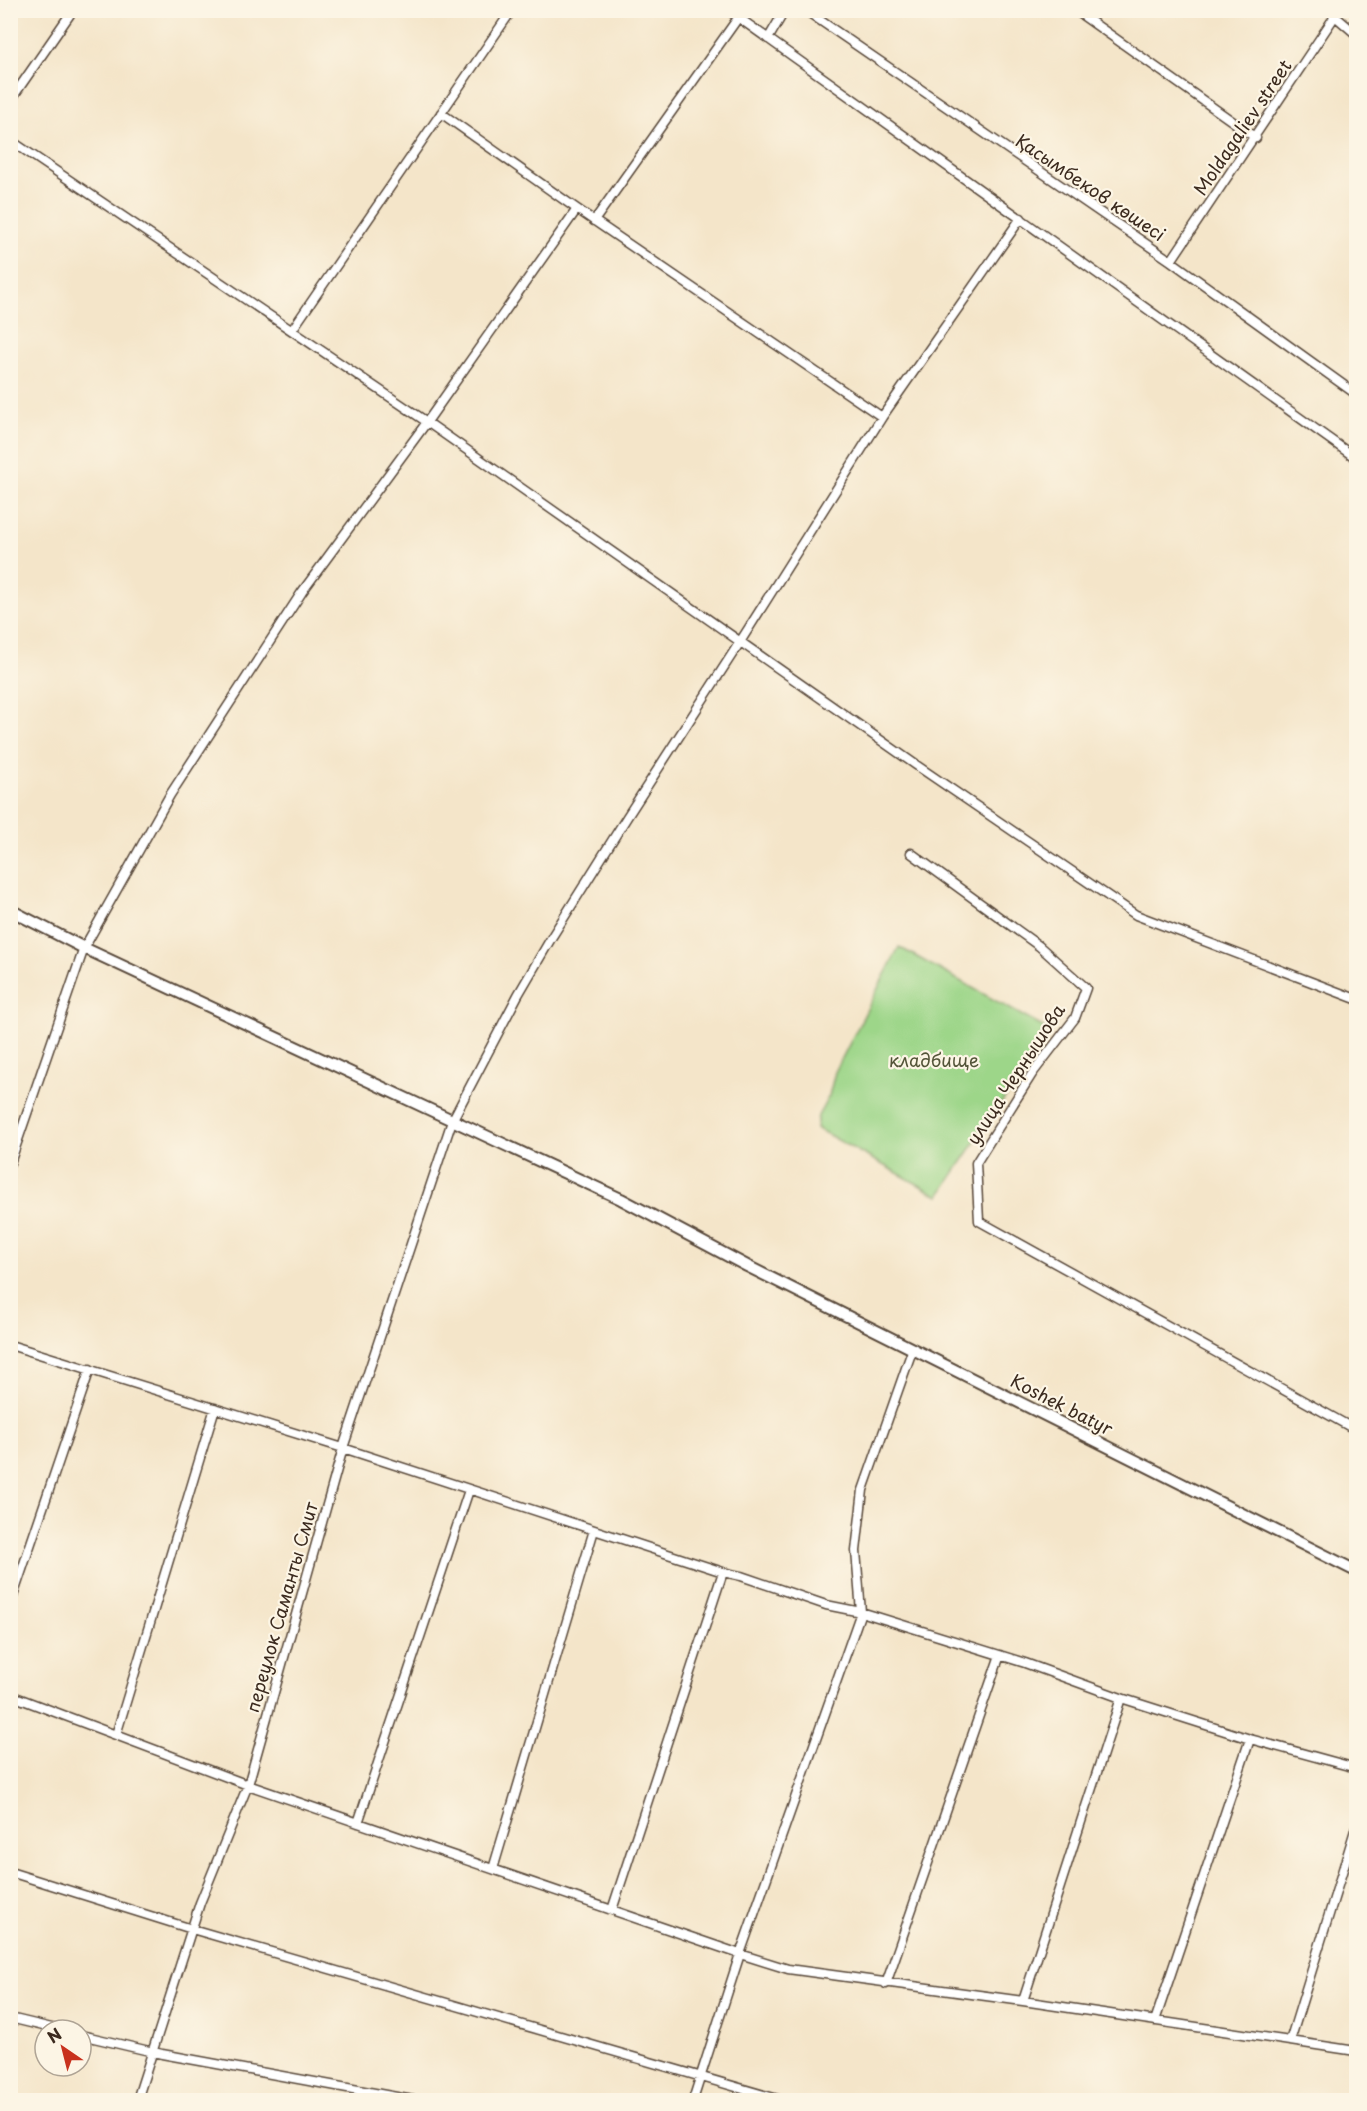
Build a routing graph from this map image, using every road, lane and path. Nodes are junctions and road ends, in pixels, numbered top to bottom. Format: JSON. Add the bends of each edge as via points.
{"nodes":[{"id":1,"x":73,"y":10,"type":"edge"},
{"id":2,"x":512,"y":10,"type":"edge"},
{"id":3,"x":728,"y":10,"type":"edge"},
{"id":4,"x":785,"y":10,"type":"edge"},
{"id":5,"x":805,"y":10,"type":"edge"},
{"id":6,"x":1075,"y":10,"type":"edge"},
{"id":7,"x":1334,"y":12,"type":"edge"},
{"id":8,"x":738,"y":18,"type":"junction"},
{"id":9,"x":1356,"y":34,"type":"edge"},
{"id":10,"x":768,"y":39,"type":"junction"},
{"id":11,"x":10,"y":100,"type":"edge"},
{"id":12,"x":441,"y":113,"type":"junction"},
{"id":13,"x":1256,"y":138,"type":"junction"},
{"id":14,"x":10,"y":140,"type":"edge"},
{"id":15,"x":577,"y":209,"type":"junction"},
{"id":16,"x":1021,"y":218,"type":"junction"},
{"id":17,"x":594,"y":221,"type":"junction"},
{"id":18,"x":1171,"y":261,"type":"junction"},
{"id":19,"x":292,"y":330,"type":"junction"},
{"id":20,"x":1356,"y":394,"type":"edge"},
{"id":21,"x":882,"y":417,"type":"junction"},
{"id":22,"x":427,"y":422,"type":"junction"},
{"id":23,"x":1356,"y":458,"type":"edge"},
{"id":24,"x":740,"y":642,"type":"junction"},
{"id":25,"x":911,"y":853,"type":"dead end"},
{"id":26,"x":10,"y":910,"type":"edge"},
{"id":27,"x":84,"y":948,"type":"junction"},
{"id":28,"x":1356,"y":999,"type":"edge"},
{"id":29,"x":452,"y":1121,"type":"junction"},
{"id":30,"x":10,"y":1163,"type":"edge"},
{"id":31,"x":10,"y":1344,"type":"edge"},
{"id":32,"x":913,"y":1348,"type":"junction"},
{"id":33,"x":90,"y":1370,"type":"junction"},
{"id":34,"x":215,"y":1408,"type":"junction"},
{"id":35,"x":1356,"y":1430,"type":"edge"},
{"id":36,"x":343,"y":1448,"type":"junction"},
{"id":37,"x":469,"y":1490,"type":"junction"},
{"id":38,"x":594,"y":1530,"type":"junction"},
{"id":39,"x":1356,"y":1571,"type":"edge"},
{"id":40,"x":723,"y":1572,"type":"junction"},
{"id":41,"x":10,"y":1605,"type":"edge"},
{"id":42,"x":861,"y":1612,"type":"junction"},
{"id":43,"x":1000,"y":1655,"type":"junction"},
{"id":44,"x":10,"y":1695,"type":"edge"},
{"id":45,"x":1121,"y":1698,"type":"junction"},
{"id":46,"x":116,"y":1735,"type":"junction"},
{"id":47,"x":1250,"y":1739,"type":"junction"},
{"id":48,"x":1356,"y":1768,"type":"edge"},
{"id":49,"x":248,"y":1785,"type":"junction"},
{"id":50,"x":358,"y":1823,"type":"junction"},
{"id":51,"x":1356,"y":1827,"type":"edge"},
{"id":52,"x":493,"y":1869,"type":"junction"},
{"id":53,"x":10,"y":1872,"type":"edge"},
{"id":54,"x":612,"y":1910,"type":"junction"},
{"id":55,"x":192,"y":1929,"type":"junction"},
{"id":56,"x":740,"y":1954,"type":"junction"},
{"id":57,"x":886,"y":1984,"type":"junction"},
{"id":58,"x":1023,"y":2001,"type":"junction"},
{"id":59,"x":10,"y":2018,"type":"edge"},
{"id":60,"x":1155,"y":2021,"type":"junction"},
{"id":61,"x":33,"y":2024,"type":"edge"},
{"id":62,"x":93,"y":2038,"type":"edge"},
{"id":63,"x":1290,"y":2041,"type":"junction"},
{"id":64,"x":1356,"y":2051,"type":"edge"},
{"id":65,"x":154,"y":2052,"type":"junction"},
{"id":66,"x":699,"y":2077,"type":"junction"},
{"id":67,"x":137,"y":2100,"type":"edge"},
{"id":68,"x":412,"y":2100,"type":"edge"},
{"id":69,"x":693,"y":2100,"type":"edge"},
{"id":70,"x":781,"y":2100,"type":"edge"}],
"edges":[{"from":1,"to":11,"type":"street"},
{"from":2,"to":12,"type":"street"},
{"from":3,"to":8,"type":"street"},
{"from":4,"to":10,"type":"street"},
{"from":5,"to":18,"type":"street","name":"Қасымбеков көшесі"},
{"from":6,"to":13,"type":"street"},
{"from":7,"to":9,"type":"street"},
{"from":7,"to":13,"type":"street","name":"Moldagaliev street"},
{"from":8,"to":10,"type":"street"},
{"from":8,"to":17,"type":"street"},
{"from":10,"to":16,"type":"street"},
{"from":12,"to":15,"type":"street"},
{"from":12,"to":19,"type":"street"},
{"from":13,"to":18,"type":"street","name":"Moldagaliev street"},
{"from":14,"to":19,"type":"street"},
{"from":15,"to":17,"type":"street"},
{"from":15,"to":22,"type":"street"},
{"from":16,"to":21,"type":"street","name":"переулок Саманты Смит"},
{"from":16,"to":23,"type":"street"},
{"from":17,"to":21,"type":"street"},
{"from":18,"to":20,"type":"street","name":"Қасымбеков көшесі"},
{"from":19,"to":22,"type":"street"},
{"from":21,"to":24,"type":"street","name":"переулок Саманты Смит"},
{"from":22,"to":24,"type":"street"},
{"from":22,"to":27,"type":"street","via":[[284,619],[170,795]]},
{"from":24,"to":28,"type":"street","via":[[1136,915]]},
{"from":24,"to":29,"type":"street","name":"переулок Саманты Смит","via":[[553,935]]},
{"from":25,"to":35,"type":"street","name":"улица Чернышова","via":[[1038,946],[1086,988],[1075,1018],[1032,1074],[976,1164],[979,1221]]},
{"from":26,"to":27,"type":"street","name":"Koshek batyr"},
{"from":27,"to":29,"type":"street","name":"Koshek batyr"},
{"from":27,"to":30,"type":"street"},
{"from":29,"to":32,"type":"street","name":"Koshek batyr","via":[[621,1199]]},
{"from":29,"to":36,"type":"street","name":"переулок Саманты Смит"},
{"from":31,"to":33,"type":"street"},
{"from":32,"to":39,"type":"street","name":"Koshek batyr"},
{"from":32,"to":42,"type":"street","via":[[863,1490],[856,1551]]},
{"from":33,"to":34,"type":"street"},
{"from":33,"to":41,"type":"street"},
{"from":34,"to":36,"type":"street"},
{"from":34,"to":46,"type":"street"},
{"from":36,"to":37,"type":"street"},
{"from":36,"to":49,"type":"street","name":"переулок Саманты Смит"},
{"from":37,"to":38,"type":"street"},
{"from":37,"to":50,"type":"street"},
{"from":38,"to":40,"type":"street"},
{"from":38,"to":52,"type":"street"},
{"from":40,"to":42,"type":"street","via":[[826,1605]]},
{"from":40,"to":54,"type":"street"},
{"from":42,"to":43,"type":"street"},
{"from":42,"to":56,"type":"street"},
{"from":43,"to":45,"type":"street"},
{"from":43,"to":57,"type":"street"},
{"from":44,"to":46,"type":"street"},
{"from":45,"to":47,"type":"street"},
{"from":45,"to":58,"type":"street"},
{"from":46,"to":49,"type":"street"},
{"from":47,"to":48,"type":"street"},
{"from":47,"to":60,"type":"street"},
{"from":49,"to":50,"type":"street"},
{"from":49,"to":55,"type":"street","name":"переулок Саманты Смит"},
{"from":50,"to":52,"type":"street"},
{"from":51,"to":63,"type":"street"},
{"from":52,"to":54,"type":"street"},
{"from":53,"to":55,"type":"street"},
{"from":54,"to":56,"type":"street"},
{"from":55,"to":65,"type":"street","name":"переулок Саманты Смит"},
{"from":55,"to":66,"type":"street"},
{"from":56,"to":57,"type":"street","via":[[788,1969]]},
{"from":56,"to":66,"type":"street"},
{"from":57,"to":58,"type":"street"},
{"from":58,"to":60,"type":"street"},
{"from":59,"to":61,"type":"street"},
{"from":60,"to":63,"type":"street"},
{"from":62,"to":65,"type":"street"},
{"from":63,"to":64,"type":"street"},
{"from":65,"to":67,"type":"street","name":"переулок Саманты Смит"},
{"from":65,"to":68,"type":"street"},
{"from":66,"to":69,"type":"street"},
{"from":66,"to":70,"type":"street"}]}
